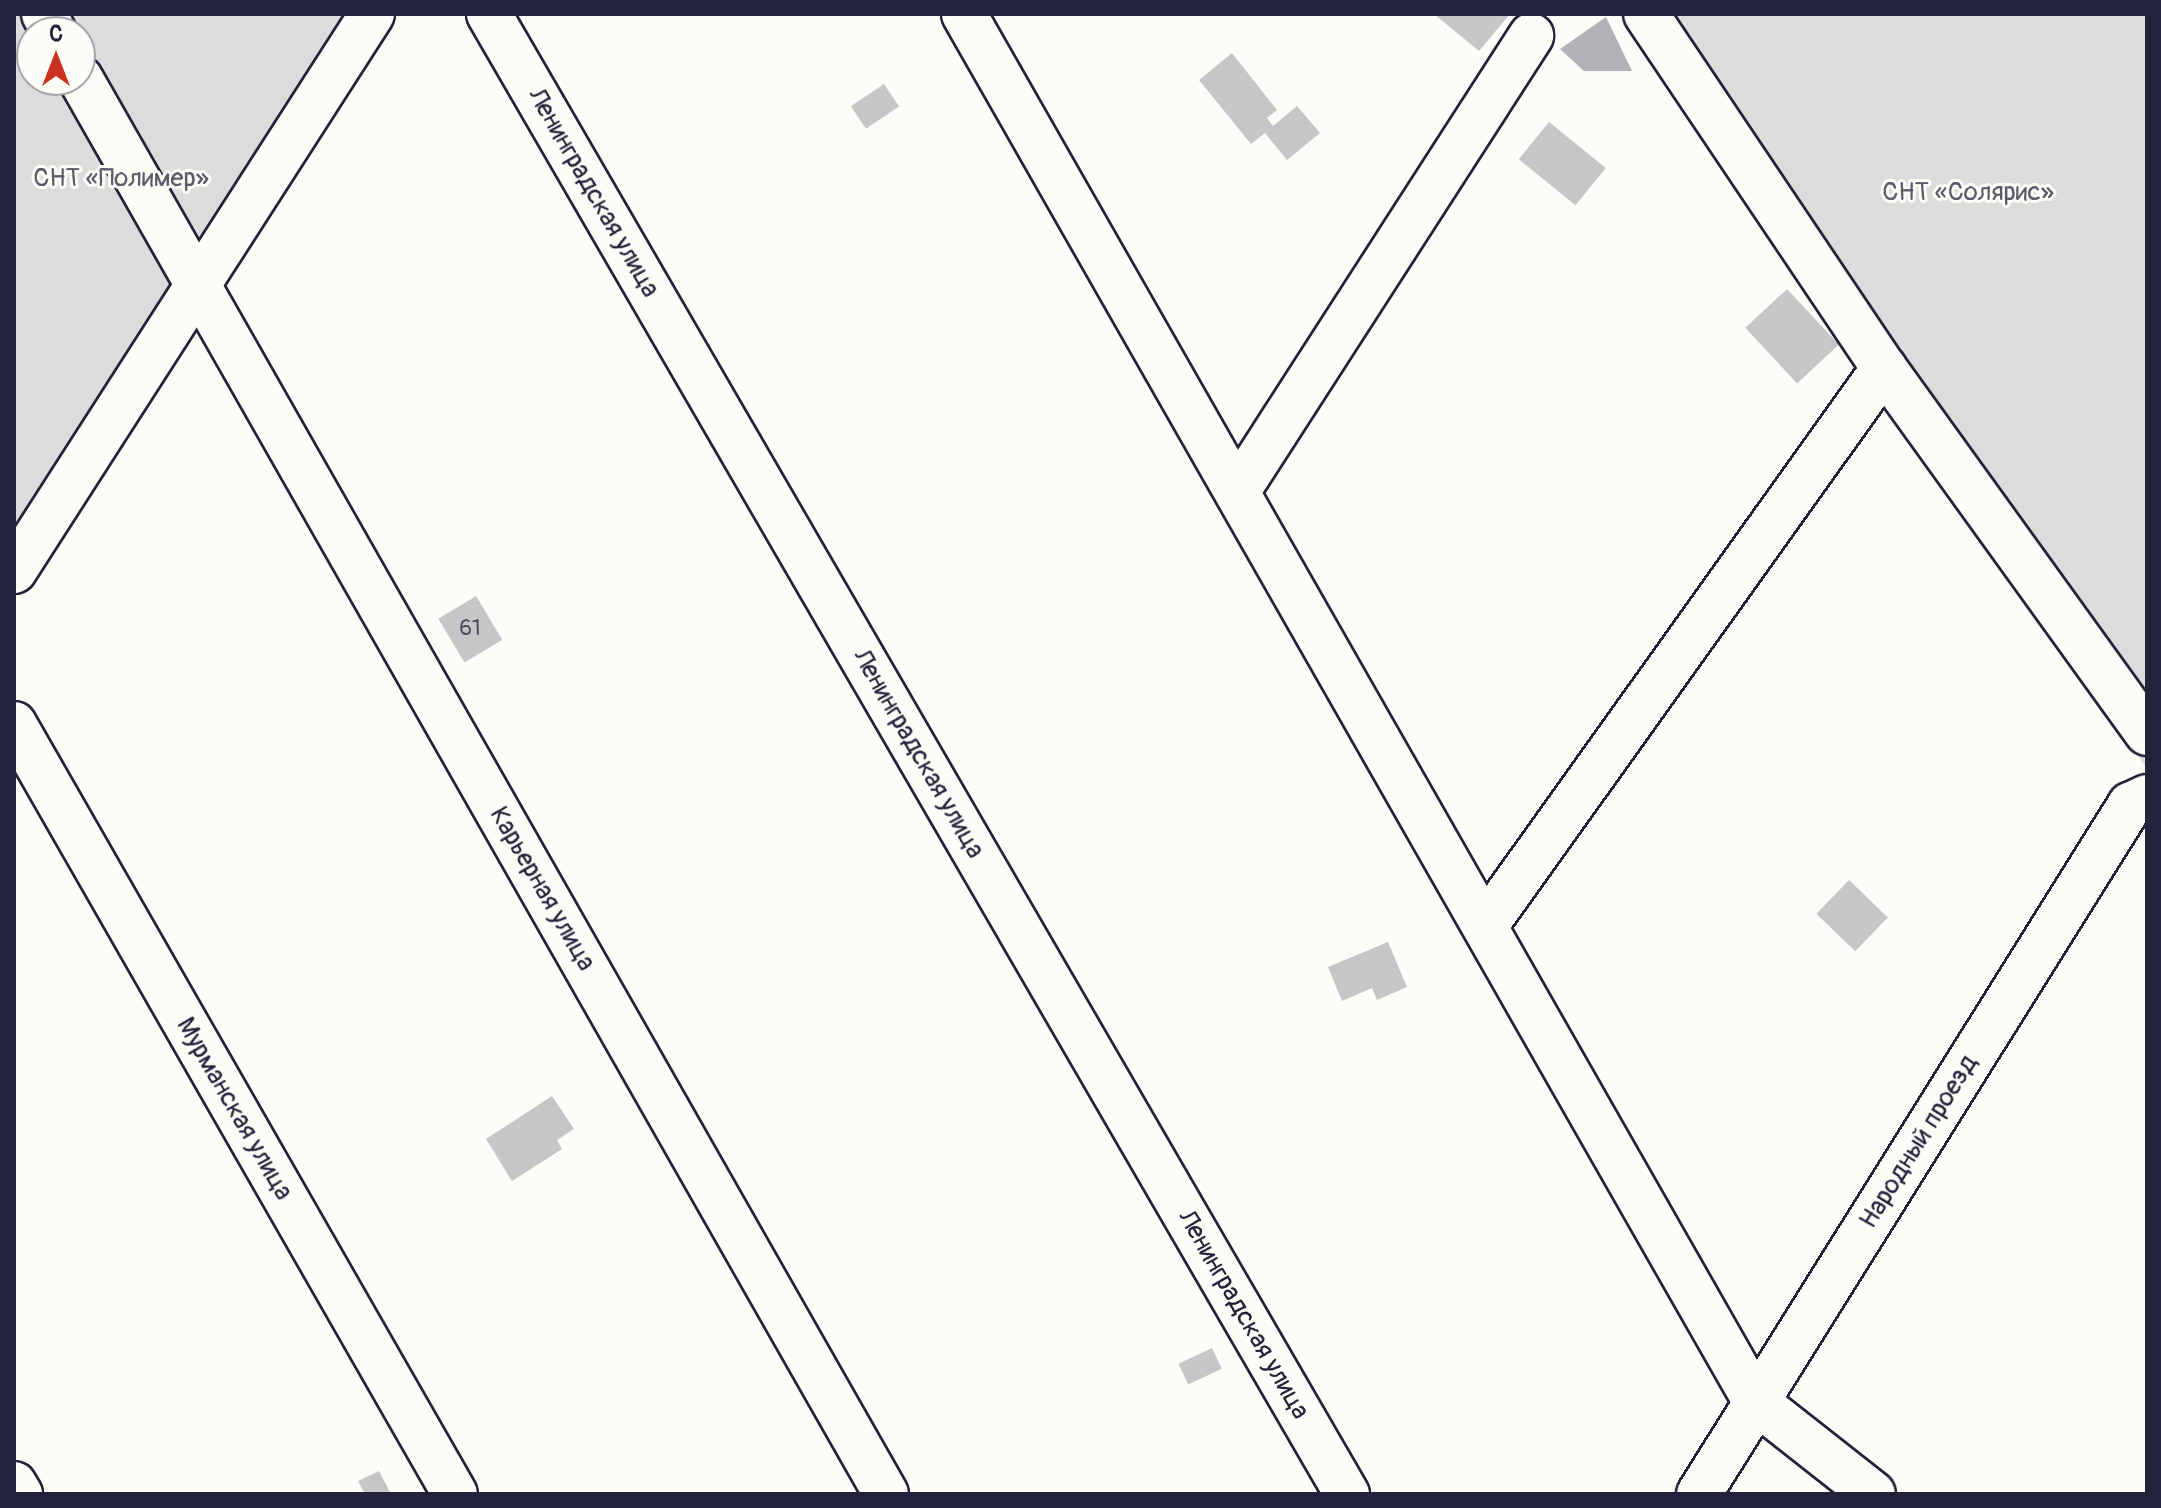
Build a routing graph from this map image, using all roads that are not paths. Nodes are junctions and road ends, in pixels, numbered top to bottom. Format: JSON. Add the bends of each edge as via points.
{"nodes":[{"id":1,"x":372,"y":14,"type":"edge"},
{"id":2,"x":489,"y":14,"type":"edge"},
{"id":3,"x":964,"y":14,"type":"edge"},
{"id":4,"x":1646,"y":14,"type":"edge"},
{"id":5,"x":1531,"y":36,"type":"dead end"},
{"id":6,"x":90,"y":96,"type":"edge"},
{"id":7,"x":198,"y":284,"type":"junction"},
{"id":8,"x":1884,"y":368,"type":"junction"},
{"id":9,"x":1237,"y":492,"type":"junction"},
{"id":10,"x":14,"y":571,"type":"edge"},
{"id":11,"x":14,"y":724,"type":"edge"},
{"id":12,"x":2147,"y":733,"type":"edge"},
{"id":13,"x":2147,"y":797,"type":"edge"},
{"id":14,"x":1485,"y":926,"type":"junction"},
{"id":15,"x":1755,"y":1401,"type":"junction"},
{"id":16,"x":14,"y":1484,"type":"edge"},
{"id":17,"x":20,"y":1494,"type":"edge"},
{"id":18,"x":455,"y":1494,"type":"edge"},
{"id":19,"x":886,"y":1494,"type":"edge"},
{"id":20,"x":1347,"y":1494,"type":"edge"},
{"id":21,"x":1699,"y":1494,"type":"edge"},
{"id":22,"x":1873,"y":1494,"type":"edge"}],
"edges":[{"from":1,"to":7,"type":"street"},
{"from":2,"to":20,"type":"street","name":"Ленинградская улица"},
{"from":3,"to":9,"type":"street"},
{"from":4,"to":8,"type":"street"},
{"from":5,"to":9,"type":"street"},
{"from":6,"to":7,"type":"street","name":"Карьерная улица"},
{"from":7,"to":10,"type":"street"},
{"from":7,"to":19,"type":"street","name":"Карьерная улица"},
{"from":8,"to":12,"type":"street"},
{"from":8,"to":14,"type":"street"},
{"from":9,"to":14,"type":"street"},
{"from":11,"to":18,"type":"street","name":"Мурманская улица"},
{"from":13,"to":15,"type":"street","name":"Народный проезд","via":[[2130,805]]},
{"from":14,"to":15,"type":"street"},
{"from":15,"to":21,"type":"street","name":"Народный проезд"},
{"from":15,"to":22,"type":"street"},
{"from":16,"to":17,"type":"street"}]}
